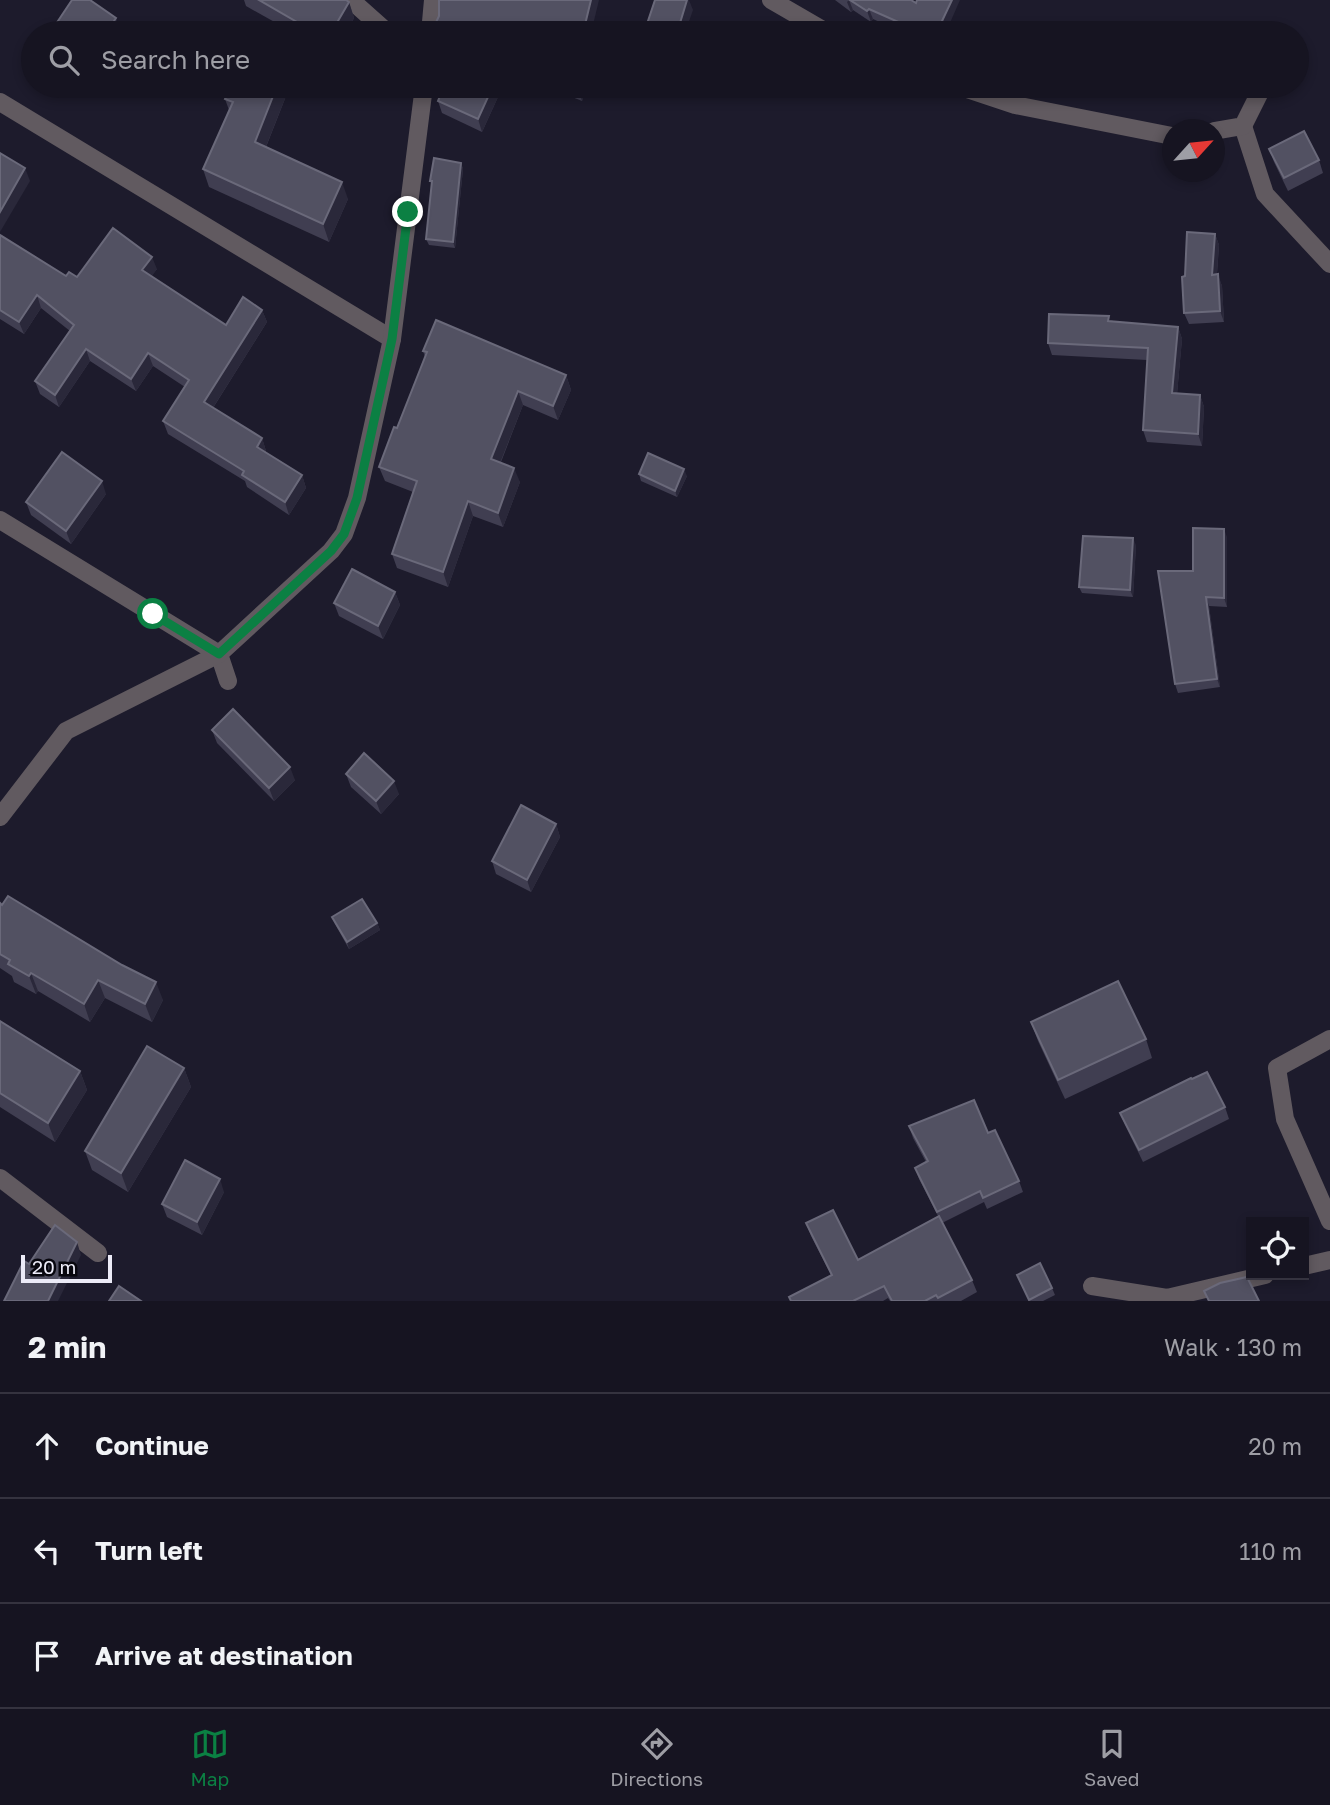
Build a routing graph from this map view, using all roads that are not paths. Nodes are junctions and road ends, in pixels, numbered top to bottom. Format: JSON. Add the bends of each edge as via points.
{"nodes":[{"id":1,"x":351,"y":0,"type":"edge"},
{"id":2,"x":433,"y":0,"type":"edge"},
{"id":3,"x":771,"y":0,"type":"edge"},
{"id":4,"x":375,"y":21,"type":"edge"},
{"id":5,"x":431,"y":21,"type":"edge"},
{"id":6,"x":807,"y":21,"type":"edge"},
{"id":7,"x":422,"y":98,"type":"edge"},
{"id":8,"x":994,"y":98,"type":"edge"},
{"id":9,"x":1257,"y":98,"type":"edge"},
{"id":10,"x":0,"y":102,"type":"edge"},
{"id":11,"x":1242,"y":125,"type":"junction"},
{"id":12,"x":1225,"y":129,"type":"edge"},
{"id":13,"x":1162,"y":134,"type":"edge"},
{"id":14,"x":1330,"y":264,"type":"edge"},
{"id":15,"x":392,"y":339,"type":"junction"},
{"id":16,"x":0,"y":520,"type":"edge"},
{"id":17,"x":219,"y":654,"type":"junction"},
{"id":18,"x":228,"y":681,"type":"dead end"},
{"id":19,"x":0,"y":817,"type":"edge"},
{"id":20,"x":1330,"y":1039,"type":"edge"},
{"id":21,"x":0,"y":1178,"type":"edge"},
{"id":22,"x":1330,"y":1221,"type":"edge"},
{"id":23,"x":98,"y":1254,"type":"dead end"},
{"id":24,"x":1330,"y":1261,"type":"edge"},
{"id":25,"x":1309,"y":1265,"type":"edge"},
{"id":26,"x":1246,"y":1279,"type":"edge"},
{"id":27,"x":1092,"y":1286,"type":"dead end"}],
"edges":[{"from":1,"to":4,"type":"street"},
{"from":2,"to":5,"type":"street"},
{"from":3,"to":6,"type":"street"},
{"from":7,"to":15,"type":"street"},
{"from":8,"to":13,"type":"street"},
{"from":9,"to":11,"type":"street"},
{"from":10,"to":15,"type":"street"},
{"from":11,"to":12,"type":"street"},
{"from":11,"to":14,"type":"street","via":[[1265,194]]},
{"from":15,"to":17,"type":"street","via":[[357,498],[344,534]]},
{"from":16,"to":17,"type":"street"},
{"from":17,"to":18,"type":"street"},
{"from":17,"to":19,"type":"street","via":[[66,731]]},
{"from":20,"to":22,"type":"street","via":[[1277,1068],[1285,1119]]},
{"from":21,"to":23,"type":"street"},
{"from":24,"to":25,"type":"street"},
{"from":26,"to":27,"type":"street","via":[[1167,1298]]}]}
